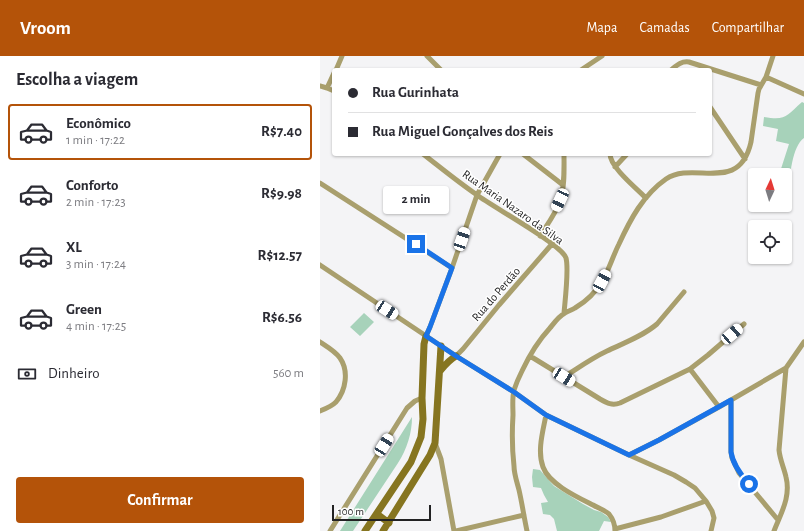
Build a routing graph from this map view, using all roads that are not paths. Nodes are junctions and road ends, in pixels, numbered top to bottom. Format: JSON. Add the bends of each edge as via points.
{"nodes":[{"id":1,"x":342,"y":56,"type":"edge"},
{"id":2,"x":427,"y":56,"type":"edge"},
{"id":3,"x":602,"y":56,"type":"edge"},
{"id":4,"x":773,"y":56,"type":"edge"},
{"id":5,"x":693,"y":63,"type":"junction"},
{"id":6,"x":337,"y":68,"type":"edge"},
{"id":7,"x":439,"y":68,"type":"edge"},
{"id":8,"x":584,"y":68,"type":"edge"},
{"id":9,"x":673,"y":68,"type":"edge"},
{"id":10,"x":694,"y":68,"type":"edge"},
{"id":11,"x":708,"y":68,"type":"edge"},
{"id":12,"x":712,"y":69,"type":"edge"},
{"id":13,"x":766,"y":76,"type":"junction"},
{"id":14,"x":332,"y":78,"type":"edge"},
{"id":15,"x":761,"y":85,"type":"junction"},
{"id":16,"x":320,"y":86,"type":"edge"},
{"id":17,"x":328,"y":88,"type":"junction"},
{"id":18,"x":332,"y":90,"type":"edge"},
{"id":19,"x":804,"y":94,"type":"edge"},
{"id":20,"x":712,"y":111,"type":"edge"},
{"id":21,"x":426,"y":156,"type":"edge"},
{"id":22,"x":499,"y":156,"type":"edge"},
{"id":23,"x":526,"y":156,"type":"edge"},
{"id":24,"x":564,"y":156,"type":"edge"},
{"id":25,"x":610,"y":156,"type":"edge"},
{"id":26,"x":625,"y":156,"type":"edge"},
{"id":27,"x":745,"y":159,"type":"junction"},
{"id":28,"x":615,"y":167,"type":"junction"},
{"id":29,"x":320,"y":183,"type":"edge"},
{"id":30,"x":563,"y":184,"type":"junction"},
{"id":31,"x":477,"y":195,"type":"junction"},
{"id":32,"x":646,"y":198,"type":"junction"},
{"id":33,"x":540,"y":236,"type":"junction"},
{"id":34,"x":552,"y":244,"type":"junction"},
{"id":35,"x":320,"y":266,"type":"edge"},
{"id":36,"x":452,"y":268,"type":"junction"},
{"id":37,"x":684,"y":292,"type":"dead end"},
{"id":38,"x":564,"y":313,"type":"junction"},
{"id":39,"x":744,"y":324,"type":"dead end"},
{"id":40,"x":426,"y":336,"type":"junction"},
{"id":41,"x":320,"y":342,"type":"edge"},
{"id":42,"x":804,"y":342,"type":"edge"},
{"id":43,"x":441,"y":346,"type":"junction"},
{"id":44,"x":456,"y":356,"type":"junction"},
{"id":45,"x":530,"y":356,"type":"junction"},
{"id":46,"x":690,"y":368,"type":"junction"},
{"id":47,"x":786,"y":368,"type":"junction"},
{"id":48,"x":440,"y":371,"type":"junction"},
{"id":49,"x":564,"y":377,"type":"junction"},
{"id":50,"x":514,"y":392,"type":"junction"},
{"id":51,"x":422,"y":398,"type":"junction"},
{"id":52,"x":731,"y":400,"type":"junction"},
{"id":53,"x":719,"y":407,"type":"junction"},
{"id":54,"x":320,"y":411,"type":"edge"},
{"id":55,"x":546,"y":415,"type":"junction"},
{"id":56,"x":435,"y":443,"type":"junction"},
{"id":57,"x":629,"y":455,"type":"junction"},
{"id":58,"x":706,"y":501,"type":"junction"},
{"id":59,"x":376,"y":514,"type":"junction"},
{"id":60,"x":524,"y":515,"type":"junction"},
{"id":61,"x":778,"y":520,"type":"junction"},
{"id":62,"x":389,"y":523,"type":"junction"},
{"id":63,"x":615,"y":530,"type":"edge"},
{"id":64,"x":330,"y":531,"type":"edge"},
{"id":65,"x":365,"y":531,"type":"edge"},
{"id":66,"x":383,"y":531,"type":"edge"},
{"id":67,"x":455,"y":531,"type":"edge"},
{"id":68,"x":527,"y":531,"type":"edge"},
{"id":69,"x":711,"y":531,"type":"edge"},
{"id":70,"x":774,"y":531,"type":"edge"}],
"edges":[{"from":1,"to":6,"type":"street"},
{"from":2,"to":7,"type":"street"},
{"from":3,"to":8,"type":"street"},
{"from":4,"to":13,"type":"street"},
{"from":5,"to":9,"type":"street","via":[[680,62]]},
{"from":5,"to":10,"type":"street"},
{"from":5,"to":11,"type":"street"},
{"from":12,"to":15,"type":"street"},
{"from":13,"to":15,"type":"street"},
{"from":13,"to":19,"type":"street"},
{"from":14,"to":17,"type":"street"},
{"from":15,"to":27,"type":"street","via":[[749,150]]},
{"from":16,"to":17,"type":"street"},
{"from":17,"to":18,"type":"street"},
{"from":20,"to":27,"type":"street"},
{"from":21,"to":31,"type":"street","name":"Rua Maria Nazaro da Silva"},
{"from":22,"to":31,"type":"street"},
{"from":23,"to":30,"type":"street"},
{"from":24,"to":30,"type":"street"},
{"from":25,"to":28,"type":"street"},
{"from":26,"to":28,"type":"street"},
{"from":27,"to":32,"type":"street","via":[[738,166],[722,173],[674,175]]},
{"from":28,"to":32,"type":"street"},
{"from":29,"to":36,"type":"street"},
{"from":30,"to":33,"type":"street","via":[[560,200]]},
{"from":31,"to":33,"type":"street","name":"Rua Maria Nazaro da Silva"},
{"from":31,"to":36,"type":"street"},
{"from":32,"to":38,"type":"street","via":[[630,220],[607,272],[595,292],[584,302]]},
{"from":33,"to":34,"type":"street","name":"Rua Maria Nazaro da Silva"},
{"from":34,"to":38,"type":"street","name":"Rua Maria Nazaro da Silva","via":[[564,254],[567,264]]},
{"from":34,"to":44,"type":"street","name":"Rua do Perdão"},
{"from":35,"to":40,"type":"street"},
{"from":36,"to":40,"type":"street"},
{"from":37,"to":49,"type":"street","via":[[652,328]]},
{"from":38,"to":45,"type":"street","via":[[538,341]]},
{"from":39,"to":46,"type":"street"},
{"from":40,"to":43,"type":"street"},
{"from":40,"to":51,"type":"street"},
{"from":41,"to":54,"type":"street","via":[[340,358],[346,374],[343,391],[336,402]]},
{"from":42,"to":47,"type":"street"},
{"from":43,"to":44,"type":"street"},
{"from":43,"to":48,"type":"street"},
{"from":44,"to":48,"type":"street"},
{"from":44,"to":50,"type":"street"},
{"from":45,"to":49,"type":"street"},
{"from":45,"to":50,"type":"street"},
{"from":46,"to":49,"type":"street","via":[[614,405],[606,403]]},
{"from":46,"to":53,"type":"street"},
{"from":47,"to":52,"type":"street"},
{"from":47,"to":61,"type":"street","via":[[779,450],[787,478],[787,488],[786,500]]},
{"from":48,"to":56,"type":"street"},
{"from":50,"to":55,"type":"street"},
{"from":50,"to":60,"type":"street","via":[[514,467]]},
{"from":51,"to":59,"type":"street","via":[[421,437],[412,462]]},
{"from":51,"to":64,"type":"street","via":[[407,408]]},
{"from":52,"to":53,"type":"street"},
{"from":52,"to":61,"type":"street","via":[[732,458],[739,473]]},
{"from":53,"to":57,"type":"street"},
{"from":55,"to":57,"type":"street"},
{"from":55,"to":63,"type":"street","via":[[541,442],[541,460],[545,471],[564,489],[606,512],[612,519]]},
{"from":56,"to":62,"type":"street"},
{"from":56,"to":67,"type":"street","via":[[442,459]]},
{"from":57,"to":58,"type":"street","via":[[686,482]]},
{"from":58,"to":63,"type":"street"},
{"from":58,"to":69,"type":"street","via":[[713,514]]},
{"from":59,"to":62,"type":"street"},
{"from":59,"to":65,"type":"street"},
{"from":60,"to":67,"type":"street"},
{"from":60,"to":68,"type":"street"},
{"from":61,"to":70,"type":"street"},
{"from":62,"to":66,"type":"street"}]}
